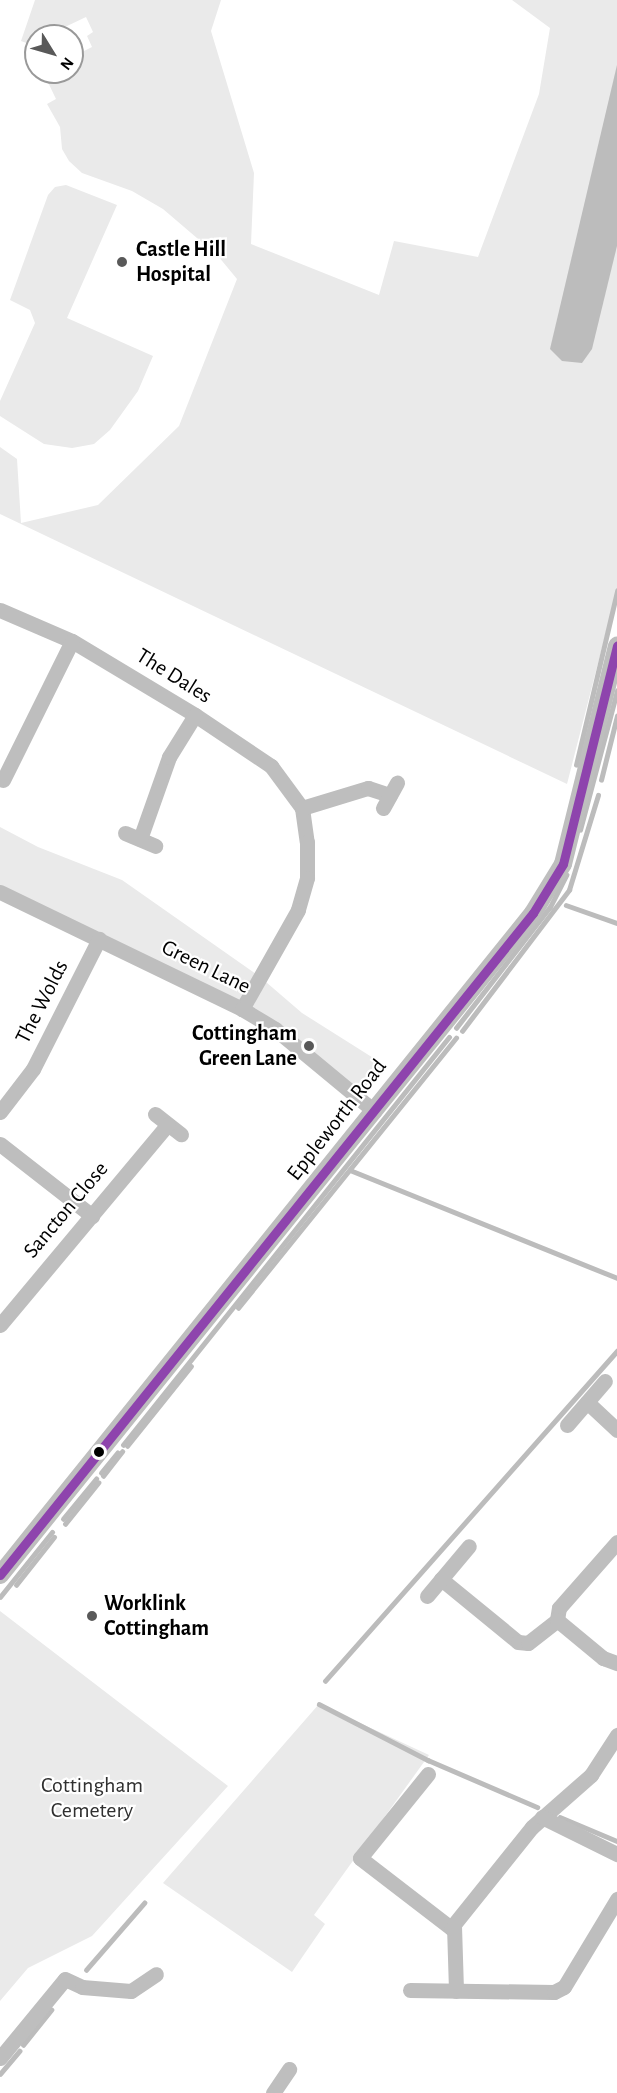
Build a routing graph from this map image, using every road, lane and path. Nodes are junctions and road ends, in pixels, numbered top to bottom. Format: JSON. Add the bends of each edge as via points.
{"nodes":[{"id":1,"x":0,"y":610,"type":"edge"},
{"id":2,"x":72,"y":641,"type":"junction"},
{"id":3,"x":617,"y":646,"type":"edge"},
{"id":4,"x":195,"y":715,"type":"junction"},
{"id":5,"x":2,"y":779,"type":"edge"},
{"id":6,"x":18,"y":787,"type":"dead end"},
{"id":7,"x":390,"y":795,"type":"dead end"},
{"id":8,"x":302,"y":808,"type":"junction"},
{"id":9,"x":125,"y":833,"type":"dead end"},
{"id":10,"x":140,"y":839,"type":"junction"},
{"id":11,"x":155,"y":846,"type":"dead end"},
{"id":12,"x":0,"y":892,"type":"edge"},
{"id":13,"x":99,"y":939,"type":"junction"},
{"id":14,"x":242,"y":1009,"type":"junction"},
{"id":15,"x":374,"y":1111,"type":"junction"},
{"id":16,"x":0,"y":1112,"type":"edge"},
{"id":17,"x":155,"y":1114,"type":"dead end"},
{"id":18,"x":167,"y":1125,"type":"junction"},
{"id":19,"x":181,"y":1134,"type":"dead end"},
{"id":20,"x":0,"y":1144,"type":"edge"},
{"id":21,"x":92,"y":1216,"type":"junction"},
{"id":22,"x":0,"y":1325,"type":"edge"},
{"id":23,"x":605,"y":1381,"type":"dead end"},
{"id":24,"x":587,"y":1402,"type":"junction"},
{"id":25,"x":567,"y":1425,"type":"dead end"},
{"id":26,"x":617,"y":1430,"type":"edge"},
{"id":27,"x":617,"y":1542,"type":"edge"},
{"id":28,"x":469,"y":1546,"type":"dead end"},
{"id":29,"x":0,"y":1575,"type":"edge"},
{"id":30,"x":441,"y":1579,"type":"junction"},
{"id":31,"x":427,"y":1596,"type":"dead end"},
{"id":32,"x":557,"y":1620,"type":"junction"},
{"id":33,"x":617,"y":1663,"type":"edge"},
{"id":34,"x":617,"y":1735,"type":"edge"},
{"id":35,"x":428,"y":1774,"type":"dead end"},
{"id":36,"x":542,"y":1817,"type":"junction"},
{"id":37,"x":617,"y":1854,"type":"edge"},
{"id":38,"x":617,"y":1899,"type":"edge"},
{"id":39,"x":454,"y":1926,"type":"junction"},
{"id":40,"x":156,"y":1974,"type":"dead end"},
{"id":41,"x":410,"y":1990,"type":"dead end"},
{"id":42,"x":456,"y":1991,"type":"junction"},
{"id":43,"x":0,"y":2058,"type":"edge"},
{"id":44,"x":289,"y":2069,"type":"dead end"},
{"id":45,"x":273,"y":2093,"type":"edge"}],
"edges":[{"from":1,"to":2,"type":"street","name":"The Dales"},
{"from":2,"to":4,"type":"street","name":"The Dales"},
{"from":2,"to":5,"type":"street"},
{"from":3,"to":15,"type":"street","name":"Eppleworth Road","via":[[562,864],[533,913]]},
{"from":4,"to":8,"type":"street","name":"The Dales","via":[[271,766]]},
{"from":4,"to":10,"type":"street","via":[[169,757]]},
{"from":5,"to":6,"type":"street"},
{"from":7,"to":8,"type":"street","via":[[368,788]]},
{"from":8,"to":14,"type":"street","name":"The Dales","via":[[308,842],[306,878],[298,910]]},
{"from":9,"to":10,"type":"street"},
{"from":10,"to":11,"type":"street"},
{"from":12,"to":13,"type":"street","name":"Green Lane"},
{"from":13,"to":14,"type":"street","name":"Green Lane"},
{"from":13,"to":16,"type":"street","name":"The Wolds","via":[[33,1069]]},
{"from":14,"to":15,"type":"street","name":"Green Lane","via":[[275,1029]]},
{"from":15,"to":29,"type":"street","name":"Eppleworth Road"},
{"from":17,"to":18,"type":"street"},
{"from":18,"to":19,"type":"street"},
{"from":18,"to":21,"type":"street","name":"Sancton Close"},
{"from":20,"to":21,"type":"street"},
{"from":21,"to":22,"type":"street","name":"Sancton Close"},
{"from":23,"to":24,"type":"street"},
{"from":24,"to":25,"type":"street"},
{"from":24,"to":26,"type":"street"},
{"from":27,"to":32,"type":"street","via":[[559,1608]]},
{"from":28,"to":30,"type":"street"},
{"from":30,"to":31,"type":"street"},
{"from":30,"to":32,"type":"street","via":[[518,1642],[528,1643]]},
{"from":32,"to":33,"type":"street","via":[[596,1653]]},
{"from":34,"to":36,"type":"street","via":[[591,1774]]},
{"from":35,"to":39,"type":"street","via":[[360,1858],[447,1928]]},
{"from":36,"to":37,"type":"street"},
{"from":36,"to":39,"type":"street"},
{"from":38,"to":42,"type":"street","via":[[564,1987],[541,1994]]},
{"from":39,"to":42,"type":"street"},
{"from":40,"to":43,"type":"street","via":[[148,1983],[130,1991],[82,1988],[65,1979]]},
{"from":41,"to":42,"type":"street"},
{"from":44,"to":45,"type":"street"}]}
